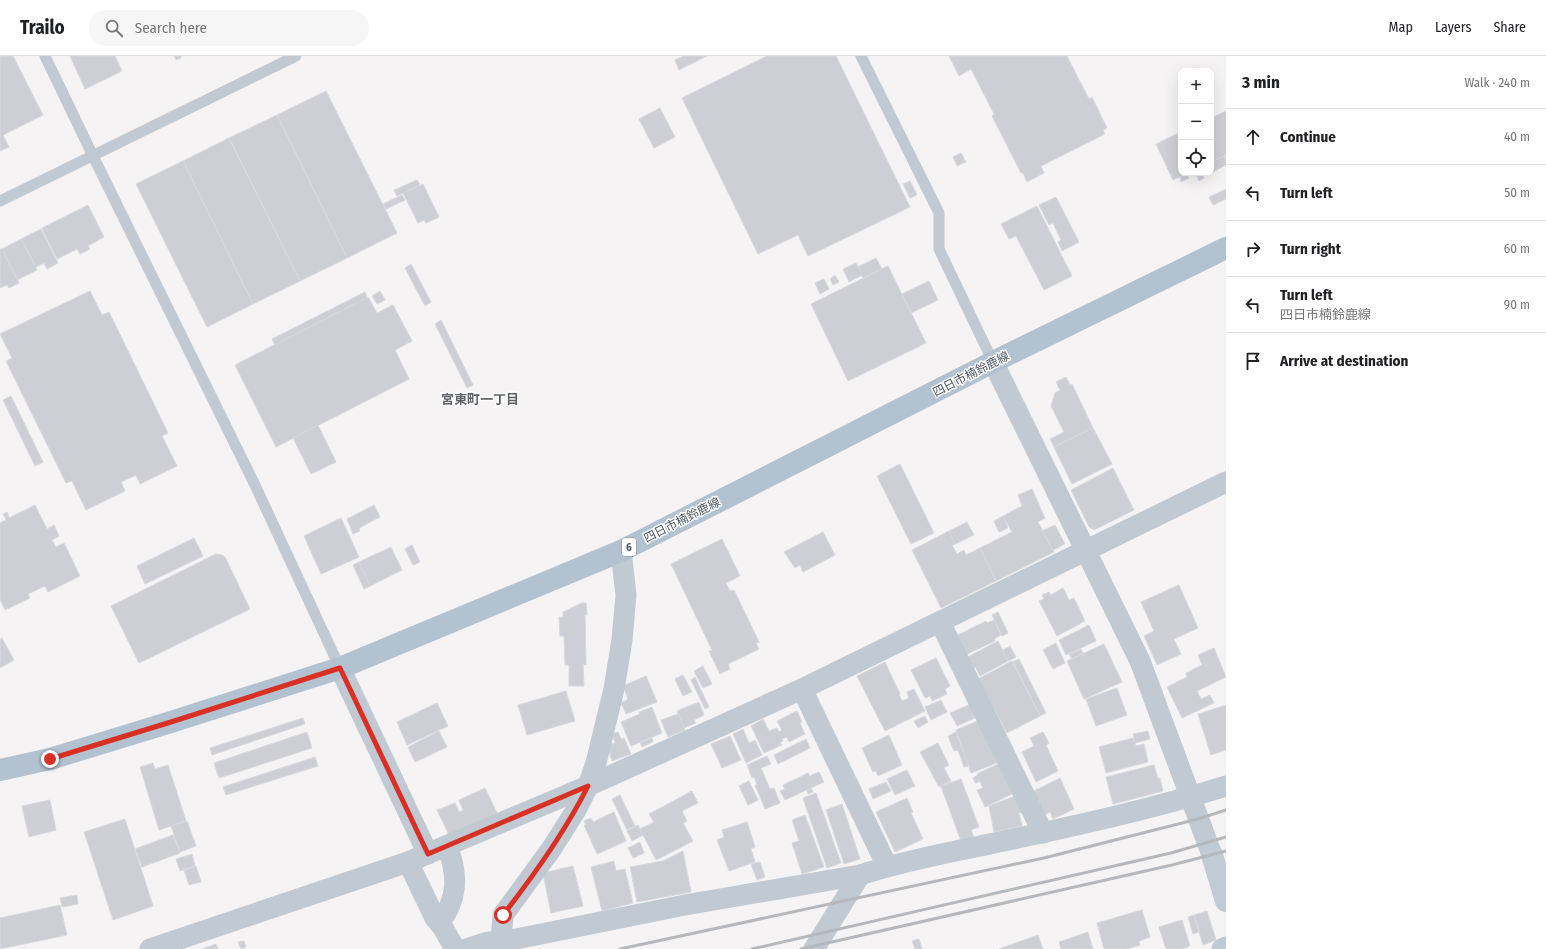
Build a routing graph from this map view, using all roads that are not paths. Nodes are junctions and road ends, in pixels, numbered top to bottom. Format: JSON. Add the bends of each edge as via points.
{"nodes":[{"id":1,"x":45,"y":56,"type":"edge"},
{"id":2,"x":296,"y":56,"type":"edge"},
{"id":3,"x":861,"y":56,"type":"edge"},
{"id":4,"x":93,"y":156,"type":"junction"},
{"id":5,"x":0,"y":201,"type":"edge"},
{"id":6,"x":1226,"y":248,"type":"edge"},
{"id":7,"x":993,"y":362,"type":"junction"},
{"id":8,"x":1226,"y":482,"type":"edge"},
{"id":9,"x":1086,"y":550,"type":"junction"},
{"id":10,"x":621,"y":551,"type":"junction"},
{"id":11,"x":940,"y":622,"type":"junction"},
{"id":12,"x":340,"y":668,"type":"junction"},
{"id":13,"x":802,"y":689,"type":"junction"},
{"id":14,"x":0,"y":770,"type":"edge"},
{"id":15,"x":588,"y":786,"type":"junction"},
{"id":16,"x":1226,"y":786,"type":"edge"},
{"id":17,"x":1190,"y":797,"type":"junction"},
{"id":18,"x":1043,"y":833,"type":"junction"},
{"id":19,"x":447,"y":846,"type":"junction"},
{"id":20,"x":428,"y":854,"type":"junction"},
{"id":21,"x":1212,"y":855,"type":"joint"},
{"id":22,"x":408,"y":862,"type":"junction"},
{"id":23,"x":887,"y":866,"type":"junction"},
{"id":24,"x":860,"y":875,"type":"junction"},
{"id":25,"x":1223,"y":876,"type":"edge"},
{"id":26,"x":1226,"y":901,"type":"edge"},
{"id":27,"x":439,"y":923,"type":"junction"},
{"id":28,"x":501,"y":942,"type":"junction"},
{"id":29,"x":1226,"y":947,"type":"edge"},
{"id":30,"x":150,"y":949,"type":"edge"},
{"id":31,"x":455,"y":949,"type":"edge"},
{"id":32,"x":466,"y":949,"type":"edge"},
{"id":33,"x":814,"y":949,"type":"edge"},
{"id":34,"x":1222,"y":949,"type":"edge"}],
"edges":[{"from":1,"to":4,"type":"lane"},
{"from":2,"to":4,"type":"lane"},
{"from":3,"to":7,"type":"lane","via":[[939,213],[939,249]]},
{"from":4,"to":5,"type":"lane"},
{"from":4,"to":12,"type":"lane","via":[[254,483]]},
{"from":6,"to":7,"type":"main road","name":"四日市楠鈴鹿線","number":"6"},
{"from":7,"to":9,"type":"street"},
{"from":7,"to":10,"type":"main road","name":"四日市楠鈴鹿線","number":"6"},
{"from":8,"to":9,"type":"street"},
{"from":9,"to":11,"type":"street"},
{"from":9,"to":17,"type":"street","via":[[1140,661]]},
{"from":10,"to":12,"type":"main road","name":"四日市楠鈴鹿線","number":"6"},
{"from":10,"to":15,"type":"street","via":[[626,595],[622,640],[604,732]]},
{"from":11,"to":13,"type":"street"},
{"from":11,"to":18,"type":"street"},
{"from":12,"to":14,"type":"main road","name":"四日市楠鈴鹿線","number":"6","via":[[50,759]]},
{"from":12,"to":20,"type":"street"},
{"from":13,"to":15,"type":"street"},
{"from":13,"to":23,"type":"street"},
{"from":15,"to":19,"type":"street"},
{"from":15,"to":28,"type":"street","via":[[552,848],[503,915]]},
{"from":16,"to":17,"type":"street"},
{"from":17,"to":18,"type":"street"},
{"from":17,"to":21,"type":"street"},
{"from":18,"to":23,"type":"street"},
{"from":19,"to":20,"type":"street"},
{"from":19,"to":27,"type":"street","via":[[454,863],[455,885],[448,911]]},
{"from":20,"to":22,"type":"street"},
{"from":21,"to":25,"type":"street"},
{"from":22,"to":27,"type":"street"},
{"from":22,"to":30,"type":"street"},
{"from":23,"to":24,"type":"street"},
{"from":24,"to":28,"type":"street","via":[[685,905]]},
{"from":24,"to":33,"type":"street"},
{"from":25,"to":26,"type":"street"},
{"from":27,"to":31,"type":"street"},
{"from":28,"to":32,"type":"street","via":[[488,942]]},
{"from":29,"to":34,"type":"street"}]}
